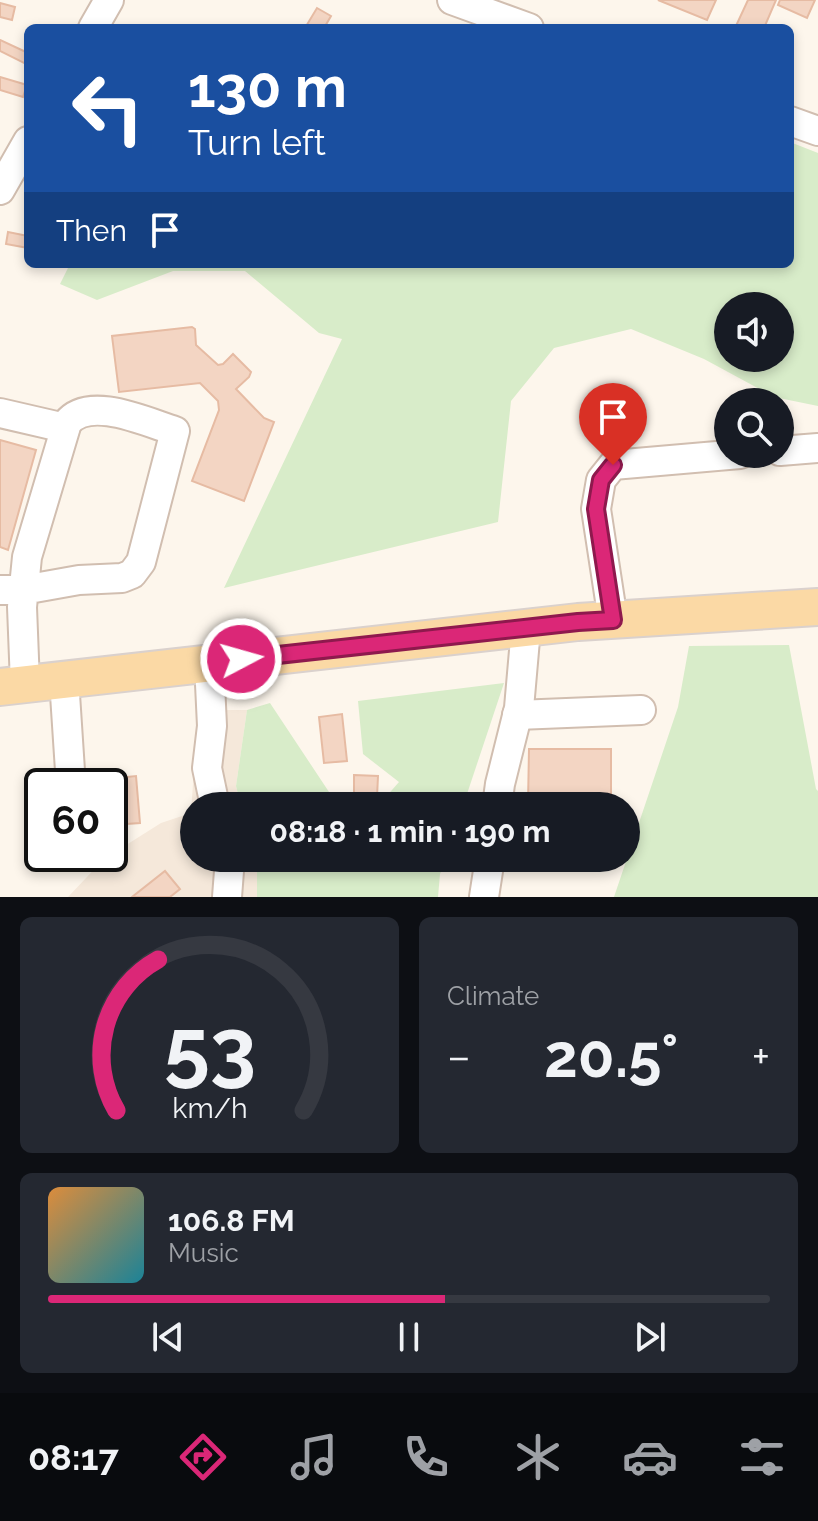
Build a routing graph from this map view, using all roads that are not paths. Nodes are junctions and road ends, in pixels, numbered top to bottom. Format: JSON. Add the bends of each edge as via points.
{"nodes":[{"id":1,"x":109,"y":0,"type":"edge"},
{"id":2,"x":452,"y":0,"type":"edge"},
{"id":3,"x":95,"y":24,"type":"edge"},
{"id":4,"x":518,"y":24,"type":"edge"},
{"id":5,"x":794,"y":122,"type":"edge"},
{"id":6,"x":818,"y":131,"type":"edge"},
{"id":7,"x":24,"y":148,"type":"edge"},
{"id":8,"x":0,"y":190,"type":"edge"},
{"id":9,"x":0,"y":413,"type":"edge"},
{"id":10,"x":65,"y":428,"type":"junction"},
{"id":11,"x":818,"y":448,"type":"edge"},
{"id":12,"x":794,"y":450,"type":"edge"},
{"id":13,"x":714,"y":456,"type":"edge"},
{"id":14,"x":11,"y":590,"type":"edge"},
{"id":15,"x":818,"y":607,"type":"edge"},
{"id":16,"x":613,"y":620,"type":"junction"},
{"id":17,"x":526,"y":628,"type":"junction"},
{"id":18,"x":209,"y":663,"type":"junction"},
{"id":19,"x":64,"y":679,"type":"junction"},
{"id":20,"x":12,"y":685,"type":"edge"},
{"id":21,"x":641,"y":710,"type":"dead end"},
{"id":22,"x":517,"y":715,"type":"junction"},
{"id":23,"x":70,"y":768,"type":"edge"},
{"id":24,"x":212,"y":792,"type":"edge"},
{"id":25,"x":499,"y":792,"type":"edge"},
{"id":26,"x":229,"y":872,"type":"edge"},
{"id":27,"x":488,"y":872,"type":"edge"},
{"id":28,"x":227,"y":897,"type":"edge"},
{"id":29,"x":484,"y":897,"type":"edge"}],
"edges":[{"from":1,"to":3,"type":"street"},
{"from":2,"to":4,"type":"street"},
{"from":5,"to":6,"type":"street"},
{"from":7,"to":8,"type":"street"},
{"from":9,"to":10,"type":"street"},
{"from":10,"to":14,"type":"street","via":[[27,557]]},
{"from":10,"to":14,"type":"street","via":[[73,415],[92,409],[175,431],[141,562],[122,578]]},
{"from":11,"to":12,"type":"street"},
{"from":13,"to":16,"type":"street","via":[[613,465],[601,480],[596,509]]},
{"from":14,"to":20,"type":"street"},
{"from":15,"to":16,"type":"main road"},
{"from":16,"to":17,"type":"main road"},
{"from":17,"to":18,"type":"main road"},
{"from":17,"to":22,"type":"street"},
{"from":18,"to":19,"type":"main road"},
{"from":18,"to":24,"type":"street","via":[[212,726],[207,768]]},
{"from":19,"to":20,"type":"main road"},
{"from":19,"to":23,"type":"street"},
{"from":21,"to":22,"type":"street"},
{"from":22,"to":25,"type":"street"},
{"from":26,"to":28,"type":"street"},
{"from":27,"to":29,"type":"street"}]}
